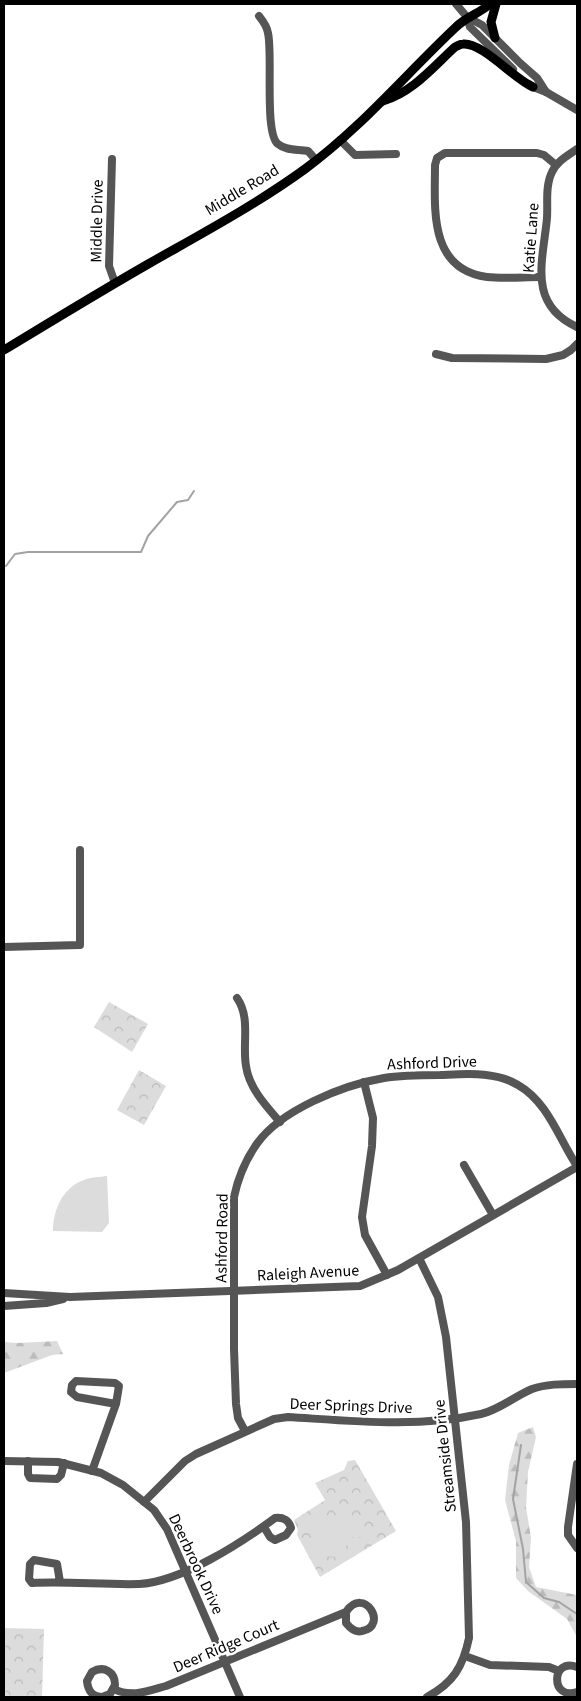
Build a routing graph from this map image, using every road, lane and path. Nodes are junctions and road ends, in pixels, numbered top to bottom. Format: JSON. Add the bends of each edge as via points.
{"nodes":[{"id":1,"x":456,"y":4,"type":"edge"},
{"id":2,"x":477,"y":4,"type":"edge"},
{"id":3,"x":490,"y":4,"type":"edge"},
{"id":4,"x":496,"y":4,"type":"edge"},
{"id":5,"x":259,"y":16,"type":"dead end"},
{"id":6,"x":467,"y":17,"type":"junction"},
{"id":7,"x":495,"y":38,"type":"junction"},
{"id":8,"x":533,"y":87,"type":"junction"},
{"id":9,"x":546,"y":92,"type":"junction"},
{"id":10,"x":380,"y":101,"type":"junction"},
{"id":11,"x":577,"y":110,"type":"edge"},
{"id":12,"x":340,"y":140,"type":"junction"},
{"id":13,"x":577,"y":150,"type":"edge"},
{"id":14,"x":396,"y":154,"type":"dead end"},
{"id":15,"x":112,"y":159,"type":"dead end"},
{"id":16,"x":316,"y":160,"type":"junction"},
{"id":17,"x":556,"y":165,"type":"junction"},
{"id":18,"x":540,"y":277,"type":"junction"},
{"id":19,"x":115,"y":283,"type":"junction"},
{"id":20,"x":577,"y":327,"type":"edge"},
{"id":21,"x":4,"y":340,"type":"edge"},
{"id":22,"x":18,"y":342,"type":"junction"},
{"id":23,"x":577,"y":344,"type":"edge"},
{"id":24,"x":4,"y":350,"type":"edge"},
{"id":25,"x":436,"y":354,"type":"dead end"},
{"id":26,"x":80,"y":850,"type":"dead end"},
{"id":27,"x":4,"y":947,"type":"edge"},
{"id":28,"x":237,"y":998,"type":"dead end"},
{"id":29,"x":364,"y":1082,"type":"junction"},
{"id":30,"x":280,"y":1122,"type":"junction"},
{"id":31,"x":464,"y":1165,"type":"dead end"},
{"id":32,"x":577,"y":1167,"type":"edge"},
{"id":33,"x":493,"y":1216,"type":"junction"},
{"id":34,"x":419,"y":1258,"type":"junction"},
{"id":35,"x":386,"y":1275,"type":"junction"},
{"id":36,"x":235,"y":1290,"type":"junction"},
{"id":37,"x":4,"y":1293,"type":"edge"},
{"id":38,"x":70,"y":1297,"type":"junction"},
{"id":39,"x":4,"y":1306,"type":"edge"},
{"id":40,"x":577,"y":1384,"type":"edge"},
{"id":41,"x":116,"y":1404,"type":"junction"},
{"id":42,"x":455,"y":1418,"type":"junction"},
{"id":43,"x":245,"y":1431,"type":"junction"},
{"id":44,"x":4,"y":1460,"type":"edge"},
{"id":45,"x":28,"y":1461,"type":"junction"},
{"id":46,"x":64,"y":1463,"type":"junction"},
{"id":47,"x":577,"y":1464,"type":"edge"},
{"id":48,"x":92,"y":1471,"type":"junction"},
{"id":49,"x":144,"y":1502,"type":"junction"},
{"id":50,"x":264,"y":1527,"type":"dead end"},
{"id":51,"x":577,"y":1548,"type":"edge"},
{"id":52,"x":186,"y":1570,"type":"junction"},
{"id":53,"x":60,"y":1582,"type":"dead end"},
{"id":54,"x":346,"y":1612,"type":"dead end"},
{"id":55,"x":465,"y":1656,"type":"junction"},
{"id":56,"x":225,"y":1661,"type":"junction"},
{"id":57,"x":577,"y":1667,"type":"edge"},
{"id":58,"x":559,"y":1672,"type":"junction"},
{"id":59,"x":114,"y":1690,"type":"junction"},
{"id":60,"x":577,"y":1692,"type":"edge"},
{"id":61,"x":102,"y":1697,"type":"edge"},
{"id":62,"x":240,"y":1697,"type":"edge"},
{"id":63,"x":426,"y":1697,"type":"edge"}],
"edges":[{"from":1,"to":6,"type":"street"},
{"from":2,"to":6,"type":"main road","name":"Middle Road"},
{"from":3,"to":6,"type":"main road","name":"Middle Road"},
{"from":4,"to":7,"type":"main road","via":[[491,22]]},
{"from":5,"to":16,"type":"street","via":[[266,26],[269,40],[274,139],[284,148],[308,151]]},
{"from":6,"to":7,"type":"street","via":[[482,25]]},
{"from":6,"to":8,"type":"street","via":[[470,27]]},
{"from":6,"to":10,"type":"main road","name":"Middle Road"},
{"from":7,"to":9,"type":"street","via":[[537,78]]},
{"from":8,"to":9,"type":"street"},
{"from":8,"to":10,"type":"main road","via":[[523,83],[479,48],[463,44],[455,47],[397,97]]},
{"from":9,"to":11,"type":"street"},
{"from":10,"to":12,"type":"main road","name":"Middle Road"},
{"from":12,"to":14,"type":"street","via":[[355,155]]},
{"from":12,"to":16,"type":"main road","name":"Middle Road"},
{"from":13,"to":17,"type":"street"},
{"from":15,"to":19,"type":"street","name":"Middle Drive","via":[[109,266]]},
{"from":16,"to":19,"type":"main road","name":"Middle Road","via":[[248,205]]},
{"from":17,"to":18,"type":"street","name":"Katie Lane","via":[[548,181]]},
{"from":17,"to":18,"type":"street","via":[[537,152],[445,153],[435,162],[436,220],[439,238],[448,256],[462,268],[485,277]]},
{"from":18,"to":20,"type":"street","name":"Katie Lane","via":[[551,307]]},
{"from":19,"to":22,"type":"main road","name":"Middle Road"},
{"from":21,"to":22,"type":"main road"},
{"from":22,"to":24,"type":"main road","name":"Middle Road"},
{"from":23,"to":25,"type":"street","via":[[563,354],[546,359],[452,358]]},
{"from":26,"to":27,"type":"street","via":[[80,945]]},
{"from":28,"to":30,"type":"street","via":[[243,1006],[248,1076],[261,1100]]},
{"from":29,"to":30,"type":"street","name":"Ashford Road","via":[[328,1094],[292,1112]]},
{"from":29,"to":32,"type":"street","name":"Ashford Drive","via":[[402,1076],[480,1074],[517,1084],[535,1097]]},
{"from":29,"to":35,"type":"street","via":[[373,1118],[362,1217],[365,1235]]},
{"from":30,"to":36,"type":"street","name":"Ashford Road","via":[[256,1144],[237,1181],[234,1197]]},
{"from":31,"to":33,"type":"street"},
{"from":32,"to":33,"type":"street","name":"Raleigh Avenue"},
{"from":33,"to":34,"type":"street","name":"Raleigh Avenue"},
{"from":34,"to":35,"type":"street","name":"Raleigh Avenue"},
{"from":34,"to":42,"type":"street","name":"Streamside Drive","via":[[433,1284],[443,1316]]},
{"from":35,"to":36,"type":"street","name":"Raleigh Avenue","via":[[360,1286]]},
{"from":36,"to":38,"type":"street","name":"Raleigh Avenue"},
{"from":36,"to":43,"type":"street","name":"Ashford Road","via":[[236,1404],[238,1418]]},
{"from":37,"to":38,"type":"street","name":"Raleigh Avenue"},
{"from":38,"to":39,"type":"street","name":"Raleigh Avenue","via":[[46,1303]]},
{"from":40,"to":42,"type":"street","name":"Deer Springs Drive","via":[[534,1388],[484,1414]]},
{"from":41,"to":41,"type":"street","via":[[119,1386],[115,1382],[76,1382],[72,1385],[71,1392],[77,1397]]},
{"from":41,"to":48,"type":"street"},
{"from":42,"to":43,"type":"street","name":"Deer Springs Drive","via":[[385,1423],[288,1418],[274,1419]]},
{"from":42,"to":55,"type":"street","name":"Streamside Drive","via":[[466,1522],[469,1638]]},
{"from":43,"to":49,"type":"street","name":"Deer Springs Drive","via":[[185,1461]]},
{"from":44,"to":45,"type":"street","name":"Deerbrook Drive"},
{"from":45,"to":46,"type":"street","name":"Deerbrook Drive"},
{"from":45,"to":46,"type":"street","via":[[30,1478],[56,1479],[61,1475]]},
{"from":46,"to":48,"type":"street","name":"Deerbrook Drive"},
{"from":47,"to":51,"type":"street","via":[[568,1525],[568,1535]]},
{"from":48,"to":49,"type":"street","name":"Deerbrook Drive","via":[[123,1485]]},
{"from":49,"to":52,"type":"street","name":"Deerbrook Drive","via":[[167,1529]]},
{"from":50,"to":52,"type":"street","via":[[206,1562]]},
{"from":52,"to":53,"type":"street","via":[[161,1581],[140,1584]]},
{"from":52,"to":56,"type":"street","name":"Deerbrook Drive"},
{"from":54,"to":56,"type":"street","name":"Deer Ridge Court"},
{"from":55,"to":58,"type":"street","via":[[490,1665],[549,1667]]},
{"from":55,"to":63,"type":"street","via":[[451,1679]]},
{"from":56,"to":59,"type":"street","name":"Deer Ridge Court","via":[[166,1686],[139,1693],[123,1694]]},
{"from":56,"to":62,"type":"street","name":"Deerbrook Drive"},
{"from":57,"to":58,"type":"street","via":[[567,1666]]},
{"from":58,"to":60,"type":"street","via":[[557,1682],[562,1690],[570,1694]]},
{"from":59,"to":61,"type":"street"},
{"from":59,"to":61,"type":"street","via":[[115,1680],[110,1672],[102,1669],[92,1672],[88,1686],[93,1694]]}]}
